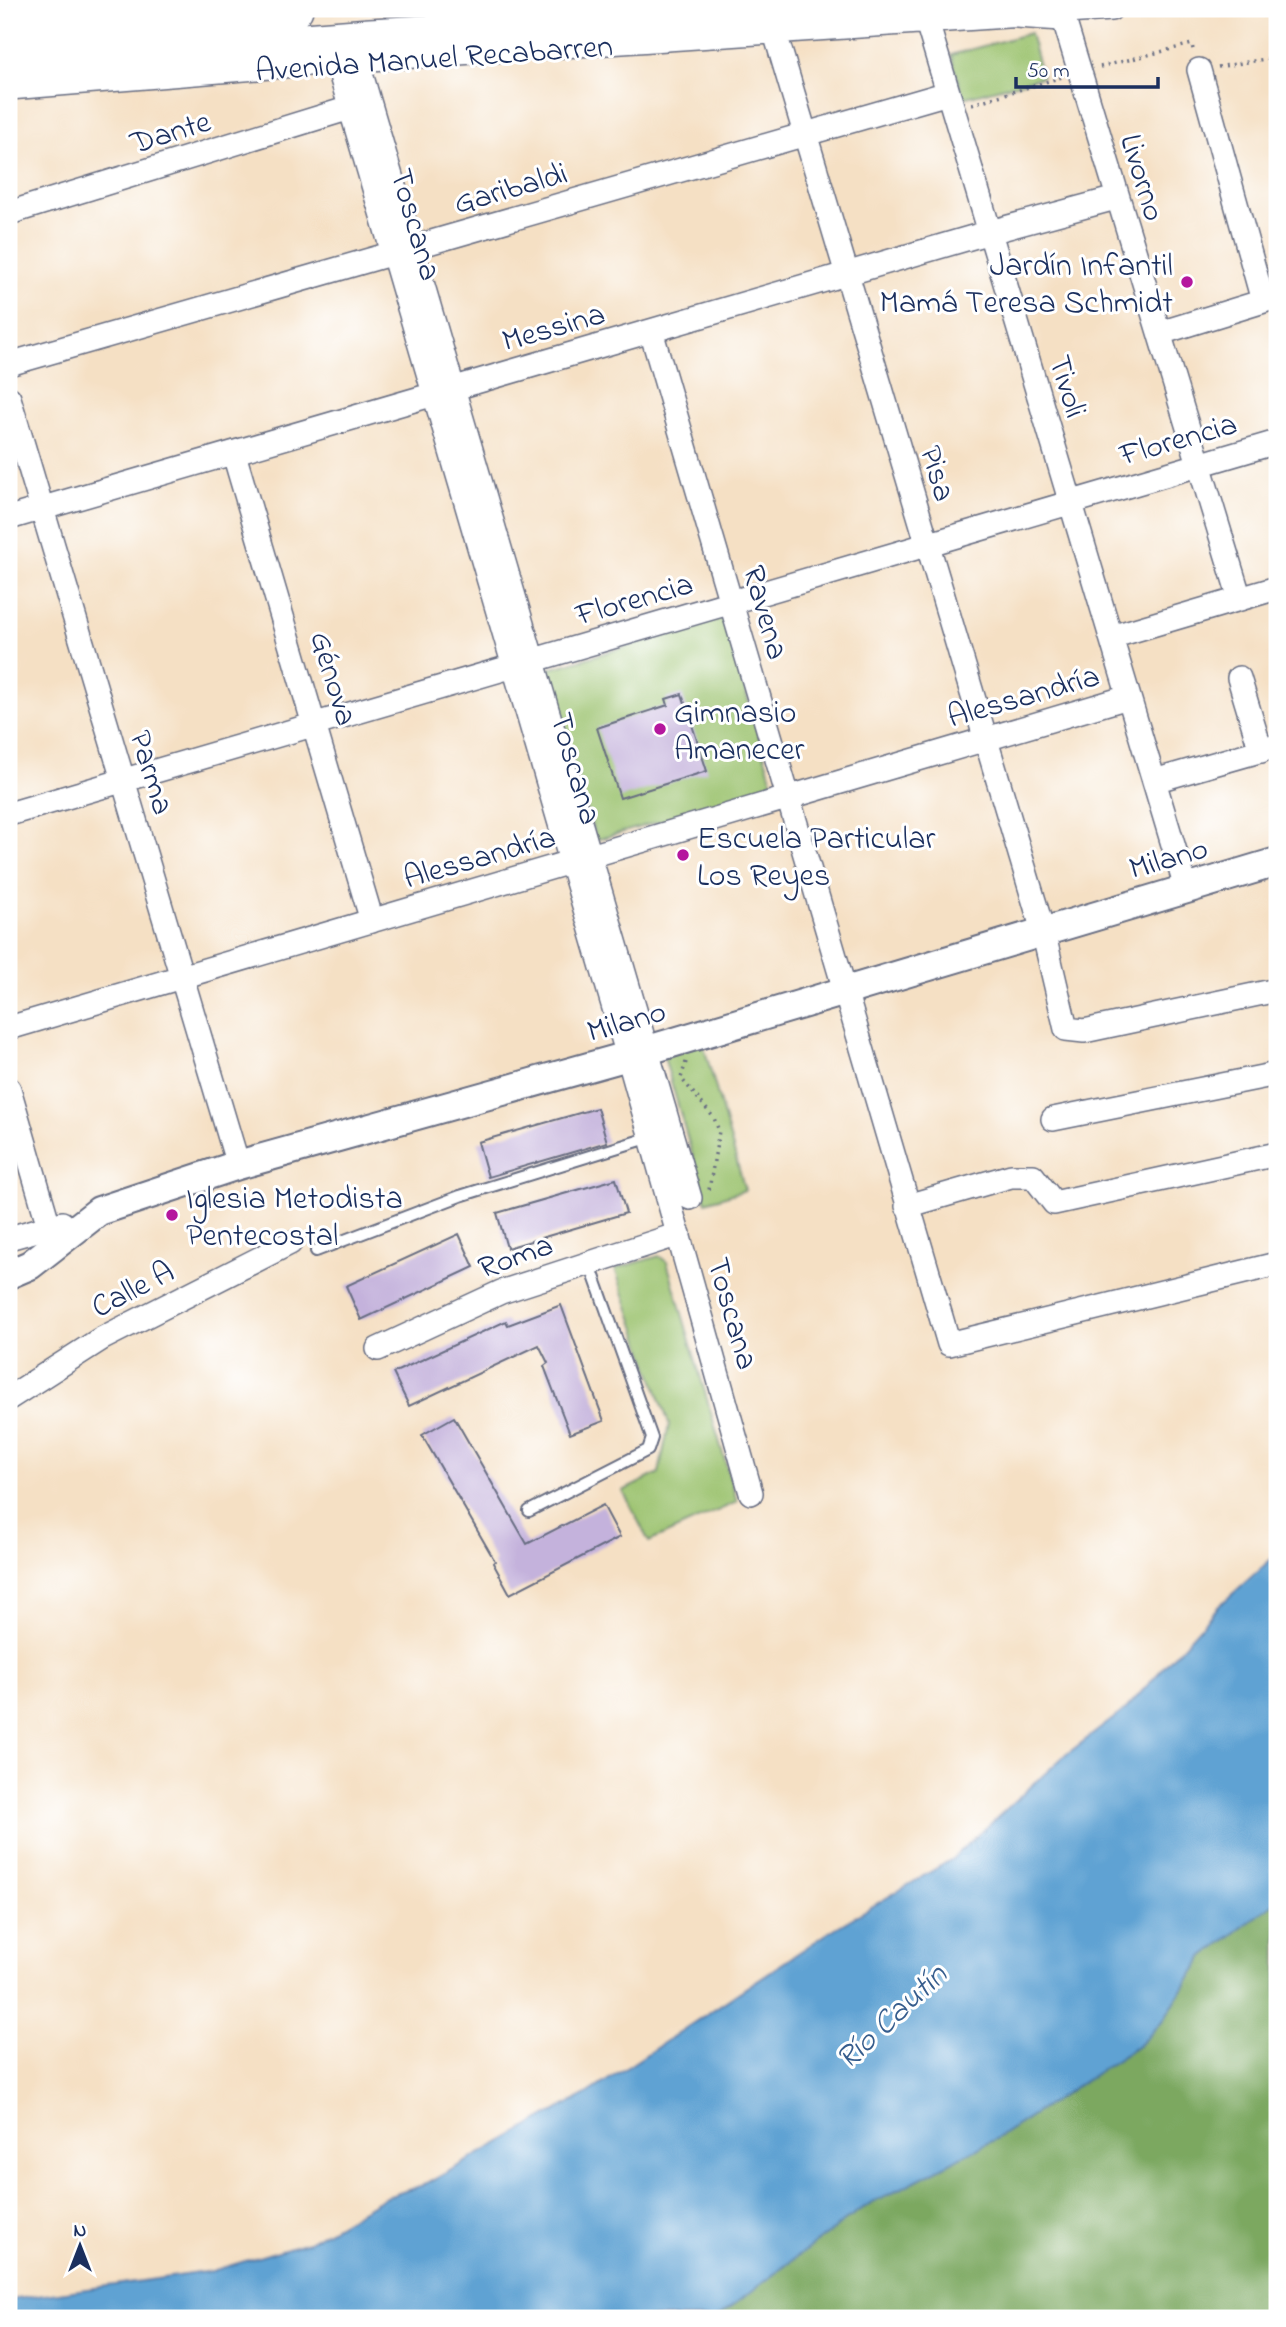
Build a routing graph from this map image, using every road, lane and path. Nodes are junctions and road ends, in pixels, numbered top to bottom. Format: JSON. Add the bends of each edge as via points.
{"nodes":[{"id":1,"x":83,"y":9,"type":"edge"},
{"id":2,"x":295,"y":9,"type":"edge"},
{"id":3,"x":882,"y":9,"type":"edge"},
{"id":4,"x":1003,"y":9,"type":"edge"},
{"id":5,"x":1111,"y":9,"type":"edge"},
{"id":6,"x":1062,"y":13,"type":"junction"},
{"id":7,"x":927,"y":22,"type":"junction"},
{"id":8,"x":9,"y":31,"type":"edge"},
{"id":9,"x":775,"y":33,"type":"junction"},
{"id":10,"x":1277,"y":57,"type":"edge"},
{"id":11,"x":347,"y":61,"type":"junction"},
{"id":12,"x":1199,"y":70,"type":"junction"},
{"id":13,"x":14,"y":71,"type":"edge"},
{"id":14,"x":1079,"y":72,"type":"junction"},
{"id":15,"x":170,"y":76,"type":"joint"},
{"id":16,"x":951,"y":101,"type":"junction"},
{"id":17,"x":350,"y":108,"type":"junction"},
{"id":18,"x":805,"y":135,"type":"junction"},
{"id":19,"x":1116,"y":198,"type":"junction"},
{"id":20,"x":9,"y":213,"type":"edge"},
{"id":21,"x":990,"y":232,"type":"junction"},
{"id":22,"x":402,"y":251,"type":"junction"},
{"id":23,"x":846,"y":274,"type":"junction"},
{"id":24,"x":1270,"y":299,"type":"edge"},
{"id":25,"x":651,"y":331,"type":"junction"},
{"id":26,"x":1160,"y":333,"type":"junction"},
{"id":27,"x":9,"y":364,"type":"edge"},
{"id":28,"x":444,"y":391,"type":"junction"},
{"id":29,"x":9,"y":398,"type":"edge"},
{"id":30,"x":1277,"y":442,"type":"edge"},
{"id":31,"x":234,"y":454,"type":"junction"},
{"id":32,"x":1199,"y":465,"type":"junction"},
{"id":33,"x":1071,"y":503,"type":"junction"},
{"id":34,"x":42,"y":509,"type":"junction"},
{"id":35,"x":9,"y":518,"type":"edge"},
{"id":36,"x":927,"y":545,"type":"junction"},
{"id":37,"x":1277,"y":588,"type":"edge"},
{"id":38,"x":1240,"y":599,"type":"junction"},
{"id":39,"x":731,"y":602,"type":"junction"},
{"id":40,"x":1111,"y":637,"type":"junction"},
{"id":41,"x":523,"y":663,"type":"junction"},
{"id":42,"x":1239,"y":678,"type":"dead end"},
{"id":43,"x":1128,"y":697,"type":"junction"},
{"id":44,"x":316,"y":724,"type":"junction"},
{"id":45,"x":985,"y":739,"type":"junction"},
{"id":46,"x":1269,"y":749,"type":"edge"},
{"id":47,"x":123,"y":780,"type":"junction"},
{"id":48,"x":1154,"y":781,"type":"junction"},
{"id":49,"x":787,"y":798,"type":"junction"},
{"id":50,"x":9,"y":814,"type":"edge"},
{"id":51,"x":581,"y":859,"type":"junction"},
{"id":52,"x":1277,"y":862,"type":"edge"},
{"id":53,"x":1186,"y":888,"type":"junction"},
{"id":54,"x":372,"y":921,"type":"junction"},
{"id":55,"x":1043,"y":930,"type":"junction"},
{"id":56,"x":181,"y":977,"type":"junction"},
{"id":57,"x":1277,"y":990,"type":"edge"},
{"id":58,"x":844,"y":993,"type":"junction"},
{"id":59,"x":9,"y":1028,"type":"edge"},
{"id":60,"x":681,"y":1040,"type":"junction"},
{"id":61,"x":638,"y":1053,"type":"junction"},
{"id":62,"x":1277,"y":1074,"type":"edge"},
{"id":63,"x":9,"y":1088,"type":"edge"},
{"id":64,"x":1053,"y":1119,"type":"dead end"},
{"id":65,"x":652,"y":1137,"type":"junction"},
{"id":66,"x":1277,"y":1154,"type":"edge"},
{"id":67,"x":238,"y":1165,"type":"junction"},
{"id":68,"x":696,"y":1195,"type":"joint"},
{"id":69,"x":907,"y":1206,"type":"junction"},
{"id":70,"x":679,"y":1234,"type":"junction"},
{"id":71,"x":52,"y":1237,"type":"junction"},
{"id":72,"x":9,"y":1238,"type":"edge"},
{"id":73,"x":290,"y":1243,"type":"dead end"},
{"id":74,"x":316,"y":1251,"type":"dead end"},
{"id":75,"x":589,"y":1261,"type":"junction"},
{"id":76,"x":1277,"y":1264,"type":"edge"},
{"id":77,"x":9,"y":1274,"type":"edge"},
{"id":78,"x":378,"y":1349,"type":"dead end"},
{"id":79,"x":9,"y":1398,"type":"edge"},
{"id":80,"x":751,"y":1493,"type":"dead end"},
{"id":81,"x":529,"y":1511,"type":"dead end"}],
"edges":[{"from":1,"to":8,"type":"main road"},
{"from":2,"to":8,"type":"main road","name":"Avenida Manuel Recabarren"},
{"from":3,"to":13,"type":"main road","name":"Avenida Manuel Recabarren","via":[[370,36]]},
{"from":4,"to":6,"type":"main road"},
{"from":5,"to":6,"type":"street","name":"Avenida Manuel Recabarren"},
{"from":6,"to":7,"type":"street","name":"Avenida Manuel Recabarren"},
{"from":6,"to":14,"type":"street","name":"Livorno"},
{"from":7,"to":9,"type":"street","name":"Avenida Manuel Recabarren"},
{"from":7,"to":16,"type":"street","name":"Tivoli"},
{"from":9,"to":11,"type":"street","name":"Avenida Manuel Recabarren"},
{"from":9,"to":18,"type":"street","name":"Pisa"},
{"from":10,"to":12,"type":"path"},
{"from":11,"to":15,"type":"street","name":"Avenida Manuel Recabarren"},
{"from":11,"to":17,"type":"street","name":"Toscana"},
{"from":11,"to":22,"type":"street","name":"Toscana"},
{"from":12,"to":14,"type":"path","via":[[1192,44]]},
{"from":12,"to":24,"type":"street"},
{"from":13,"to":15,"type":"main road"},
{"from":14,"to":16,"type":"path"},
{"from":14,"to":19,"type":"street","name":"Livorno"},
{"from":16,"to":18,"type":"street","name":"Garibaldi"},
{"from":16,"to":21,"type":"street","name":"Tivoli"},
{"from":17,"to":20,"type":"street","name":"Dante"},
{"from":17,"to":22,"type":"street","name":"Toscana"},
{"from":18,"to":22,"type":"street","name":"Garibaldi"},
{"from":18,"to":23,"type":"street","name":"Pisa"},
{"from":19,"to":21,"type":"street","name":"Messina"},
{"from":19,"to":26,"type":"street","name":"Livorno"},
{"from":21,"to":23,"type":"street","name":"Messina"},
{"from":21,"to":33,"type":"street","name":"Tivoli"},
{"from":22,"to":27,"type":"street","name":"Garibaldi"},
{"from":22,"to":28,"type":"street","name":"Toscana"},
{"from":23,"to":25,"type":"street","name":"Messina"},
{"from":23,"to":36,"type":"street","name":"Pisa"},
{"from":24,"to":26,"type":"street"},
{"from":25,"to":28,"type":"street","name":"Messina"},
{"from":25,"to":39,"type":"street","name":"Ravena"},
{"from":26,"to":32,"type":"street","name":"Livorno"},
{"from":28,"to":31,"type":"street","name":"Messina"},
{"from":28,"to":41,"type":"street","name":"Toscana"},
{"from":29,"to":34,"type":"street","name":"Parma"},
{"from":30,"to":32,"type":"street","name":"Florencia"},
{"from":31,"to":34,"type":"street","name":"Messina"},
{"from":31,"to":44,"type":"street","name":"Génova"},
{"from":32,"to":33,"type":"street","name":"Florencia"},
{"from":32,"to":38,"type":"street","name":"Livorno"},
{"from":33,"to":36,"type":"street","name":"Florencia"},
{"from":33,"to":40,"type":"street","name":"Tivoli"},
{"from":34,"to":35,"type":"street","name":"Messina"},
{"from":34,"to":47,"type":"street","name":"Parma"},
{"from":36,"to":39,"type":"street","name":"Florencia"},
{"from":36,"to":45,"type":"street","name":"Pisa"},
{"from":37,"to":38,"type":"street","name":"Alessandría"},
{"from":38,"to":40,"type":"street","name":"Alessandría"},
{"from":39,"to":41,"type":"street","name":"Florencia"},
{"from":39,"to":49,"type":"street","name":"Ravena"},
{"from":40,"to":43,"type":"street","name":"Tivoli"},
{"from":41,"to":44,"type":"street","name":"Florencia"},
{"from":41,"to":51,"type":"street","name":"Toscana"},
{"from":42,"to":46,"type":"street"},
{"from":43,"to":45,"type":"street","name":"Alessandría"},
{"from":43,"to":48,"type":"street","name":"Tivoli"},
{"from":44,"to":47,"type":"street","name":"Florencia"},
{"from":44,"to":54,"type":"street","name":"Génova"},
{"from":45,"to":49,"type":"street","name":"Alessandría"},
{"from":45,"to":55,"type":"street","name":"Pisa"},
{"from":46,"to":48,"type":"street"},
{"from":47,"to":50,"type":"street","name":"Florencia"},
{"from":47,"to":56,"type":"street","name":"Parma"},
{"from":48,"to":53,"type":"street","name":"Tivoli"},
{"from":49,"to":51,"type":"street","name":"Alessandría"},
{"from":49,"to":58,"type":"street","name":"Ravena"},
{"from":51,"to":54,"type":"street","name":"Alessandría"},
{"from":51,"to":61,"type":"street","name":"Toscana"},
{"from":52,"to":53,"type":"street","name":"Milano"},
{"from":53,"to":55,"type":"street","name":"Milano"},
{"from":54,"to":56,"type":"street","name":"Alessandría"},
{"from":55,"to":57,"type":"street","name":"Pisa","via":[[1066,1029],[1084,1031]]},
{"from":55,"to":58,"type":"street","name":"Milano"},
{"from":56,"to":59,"type":"street","name":"Alessandría"},
{"from":56,"to":67,"type":"street","name":"Parma"},
{"from":58,"to":60,"type":"street","name":"Milano"},
{"from":58,"to":69,"type":"street","name":"Ravena"},
{"from":60,"to":61,"type":"street","name":"Milano"},
{"from":60,"to":68,"type":"path","via":[[687,1059],[681,1078],[714,1118],[719,1131],[710,1190]]},
{"from":61,"to":65,"type":"street","name":"Toscana"},
{"from":61,"to":67,"type":"street","name":"Milano"},
{"from":61,"to":68,"type":"street","name":"Toscana"},
{"from":62,"to":64,"type":"street"},
{"from":63,"to":71,"type":"street"},
{"from":65,"to":70,"type":"street","name":"Toscana"},
{"from":65,"to":74,"type":"lane","via":[[460,1196]]},
{"from":66,"to":69,"type":"street","via":[[1054,1203],[1032,1176],[1011,1176]]},
{"from":67,"to":71,"type":"street","name":"Milano","via":[[99,1211]]},
{"from":69,"to":76,"type":"street","name":"Ravena","via":[[949,1344]]},
{"from":70,"to":75,"type":"street","name":"Roma"},
{"from":70,"to":80,"type":"street","name":"Toscana"},
{"from":71,"to":72,"type":"street"},
{"from":71,"to":77,"type":"street","name":"Milano","via":[[30,1265]]},
{"from":73,"to":79,"type":"street","name":"Calle A","via":[[101,1339]]},
{"from":75,"to":78,"type":"street","name":"Roma","via":[[439,1318]]},
{"from":75,"to":81,"type":"lane","via":[[652,1438],[648,1450]]}]}
